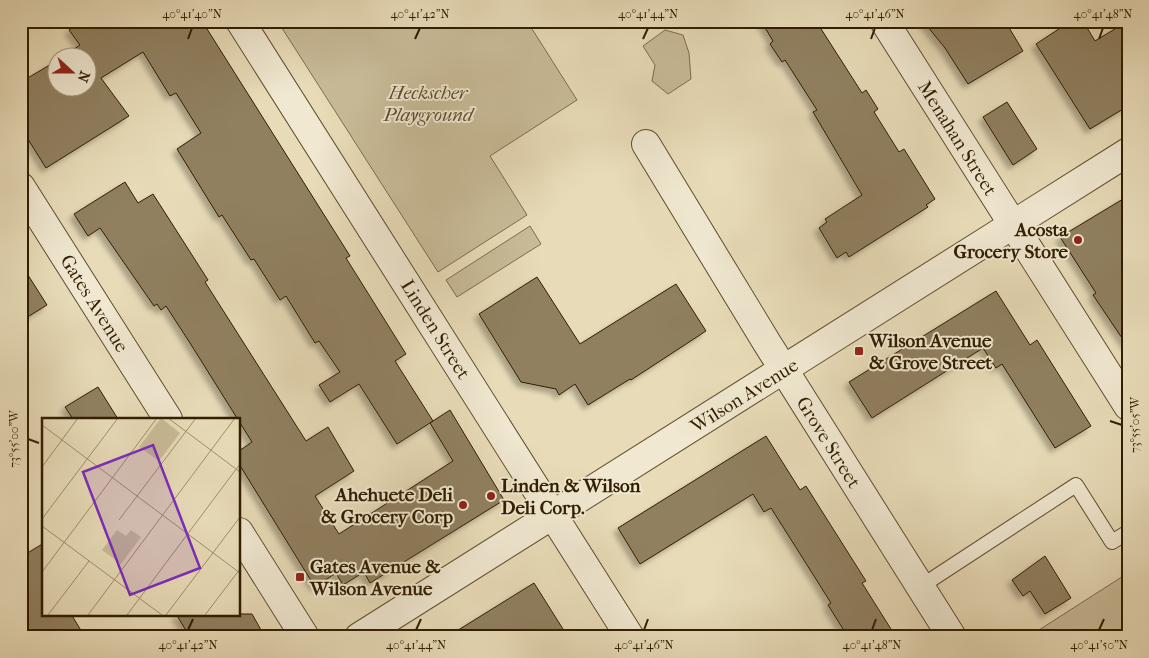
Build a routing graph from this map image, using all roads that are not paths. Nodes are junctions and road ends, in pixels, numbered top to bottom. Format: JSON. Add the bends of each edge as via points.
{"nodes":[{"id":1,"x":240,"y":21,"type":"edge"},
{"id":2,"x":884,"y":21,"type":"edge"},
{"id":3,"x":646,"y":144,"type":"dead end"},
{"id":4,"x":1128,"y":152,"type":"edge"},
{"id":5,"x":21,"y":186,"type":"edge"},
{"id":6,"x":1012,"y":224,"type":"junction"},
{"id":7,"x":784,"y":370,"type":"junction"},
{"id":8,"x":1128,"y":406,"type":"edge"},
{"id":9,"x":167,"y":418,"type":"edge"},
{"id":10,"x":554,"y":514,"type":"junction"},
{"id":11,"x":1128,"y":532,"type":"edge"},
{"id":12,"x":240,"y":534,"type":"edge"},
{"id":13,"x":920,"y":587,"type":"junction"},
{"id":14,"x":305,"y":637,"type":"edge"},
{"id":15,"x":359,"y":637,"type":"edge"},
{"id":16,"x":630,"y":637,"type":"edge"},
{"id":17,"x":952,"y":637,"type":"edge"}],
"edges":[{"from":1,"to":10,"type":"street","name":"Linden Street"},
{"from":2,"to":6,"type":"street","name":"Menahan Street"},
{"from":3,"to":7,"type":"street","name":"Grove Street"},
{"from":4,"to":6,"type":"street","name":"Wilson Avenue"},
{"from":5,"to":9,"type":"street","name":"Gates Avenue"},
{"from":6,"to":7,"type":"street","name":"Wilson Avenue"},
{"from":6,"to":8,"type":"street","name":"Menahan Street"},
{"from":7,"to":10,"type":"street","name":"Wilson Avenue"},
{"from":7,"to":13,"type":"street","name":"Grove Street"},
{"from":10,"to":15,"type":"street","name":"Wilson Avenue"},
{"from":10,"to":16,"type":"street","name":"Linden Street"},
{"from":11,"to":13,"type":"lane","via":[[1112,542],[1076,485]]},
{"from":12,"to":14,"type":"street"},
{"from":13,"to":17,"type":"street","name":"Grove Street"}]}
